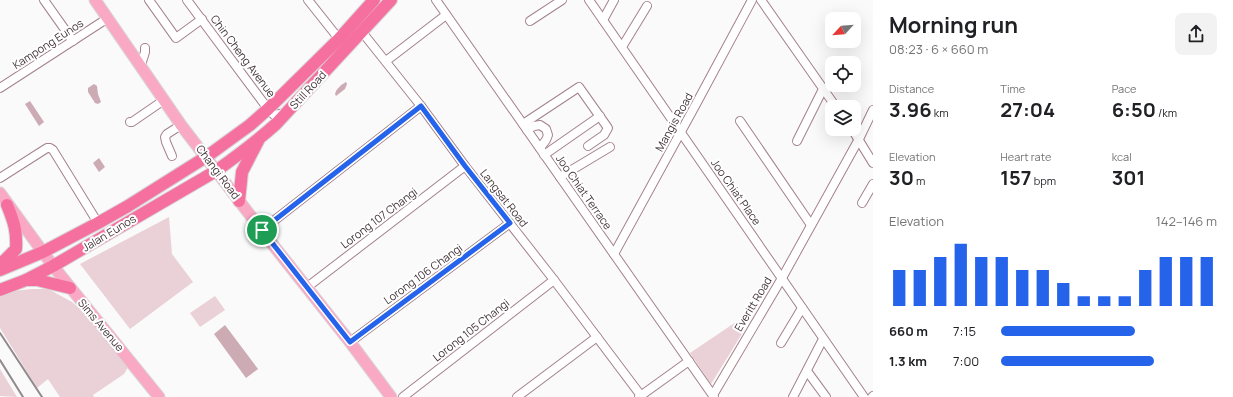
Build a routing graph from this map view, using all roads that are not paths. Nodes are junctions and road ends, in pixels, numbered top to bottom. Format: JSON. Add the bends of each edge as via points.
{"nodes":[{"id":1,"x":44,"y":0,"type":"edge"},
{"id":2,"x":95,"y":0,"type":"edge"},
{"id":3,"x":149,"y":0,"type":"edge"},
{"id":4,"x":187,"y":0,"type":"edge"},
{"id":5,"x":308,"y":0,"type":"edge"},
{"id":6,"x":374,"y":0,"type":"edge"},
{"id":7,"x":391,"y":0,"type":"edge"},
{"id":8,"x":436,"y":0,"type":"edge"},
{"id":9,"x":562,"y":0,"type":"edge"},
{"id":10,"x":589,"y":0,"type":"edge"},
{"id":11,"x":614,"y":0,"type":"edge"},
{"id":12,"x":752,"y":0,"type":"edge"},
{"id":13,"x":761,"y":0,"type":"edge"},
{"id":14,"x":647,"y":6,"type":"dead end"},
{"id":15,"x":446,"y":15,"type":"junction"},
{"id":16,"x":108,"y":18,"type":"junction"},
{"id":17,"x":202,"y":19,"type":"junction"},
{"id":18,"x":603,"y":20,"type":"junction"},
{"id":19,"x":530,"y":21,"type":"dead end"},
{"id":20,"x":362,"y":32,"type":"junction"},
{"id":21,"x":339,"y":39,"type":"junction"},
{"id":22,"x":73,"y":41,"type":"junction"},
{"id":23,"x":622,"y":47,"type":"junction"},
{"id":24,"x":145,"y":48,"type":"dead end"},
{"id":25,"x":386,"y":61,"type":"junction"},
{"id":26,"x":141,"y":65,"type":"junction"},
{"id":27,"x":0,"y":88,"type":"edge"},
{"id":28,"x":823,"y":89,"type":"junction"},
{"id":29,"x":282,"y":94,"type":"junction"},
{"id":30,"x":164,"y":100,"type":"junction"},
{"id":31,"x":831,"y":100,"type":"edge"},
{"id":32,"x":421,"y":106,"type":"junction"},
{"id":33,"x":268,"y":109,"type":"junction"},
{"id":34,"x":291,"y":109,"type":"junction"},
{"id":35,"x":873,"y":110,"type":"edge"},
{"id":36,"x":600,"y":116,"type":"junction"},
{"id":37,"x":740,"y":121,"type":"dead end"},
{"id":38,"x":130,"y":122,"type":"dead end"},
{"id":39,"x":181,"y":125,"type":"junction"},
{"id":40,"x":525,"y":127,"type":"junction"},
{"id":41,"x":680,"y":133,"type":"junction"},
{"id":42,"x":857,"y":136,"type":"edge"},
{"id":43,"x":260,"y":139,"type":"junction"},
{"id":44,"x":859,"y":139,"type":"junction"},
{"id":45,"x":796,"y":140,"type":"dead end"},
{"id":46,"x":588,"y":146,"type":"dead end"},
{"id":47,"x":610,"y":147,"type":"dead end"},
{"id":48,"x":542,"y":151,"type":"junction"},
{"id":49,"x":172,"y":156,"type":"dead end"},
{"id":50,"x":206,"y":157,"type":"junction"},
{"id":51,"x":873,"y":163,"type":"edge"},
{"id":52,"x":465,"y":166,"type":"junction"},
{"id":53,"x":216,"y":171,"type":"junction"},
{"id":54,"x":560,"y":177,"type":"junction"},
{"id":55,"x":0,"y":178,"type":"edge"},
{"id":56,"x":873,"y":184,"type":"edge"},
{"id":57,"x":0,"y":193,"type":"edge"},
{"id":58,"x":239,"y":201,"type":"junction"},
{"id":59,"x":862,"y":203,"type":"dead end"},
{"id":60,"x":7,"y":205,"type":"junction"},
{"id":61,"x":98,"y":223,"type":"junction"},
{"id":62,"x":510,"y":223,"type":"junction"},
{"id":63,"x":811,"y":225,"type":"junction"},
{"id":64,"x":262,"y":230,"type":"junction"},
{"id":65,"x":43,"y":252,"type":"junction"},
{"id":66,"x":614,"y":254,"type":"junction"},
{"id":67,"x":0,"y":265,"type":"edge"},
{"id":68,"x":53,"y":266,"type":"junction"},
{"id":69,"x":0,"y":270,"type":"edge"},
{"id":70,"x":782,"y":278,"type":"junction"},
{"id":71,"x":26,"y":280,"type":"junction"},
{"id":72,"x":554,"y":280,"type":"junction"},
{"id":73,"x":70,"y":288,"type":"junction"},
{"id":74,"x":306,"y":288,"type":"junction"},
{"id":75,"x":0,"y":290,"type":"edge"},
{"id":76,"x":802,"y":308,"type":"junction"},
{"id":77,"x":597,"y":337,"type":"junction"},
{"id":78,"x":823,"y":339,"type":"junction"},
{"id":79,"x":350,"y":342,"type":"junction"},
{"id":80,"x":781,"y":343,"type":"dead end"},
{"id":81,"x":689,"y":361,"type":"junction"},
{"id":82,"x":807,"y":371,"type":"junction"},
{"id":83,"x":713,"y":396,"type":"edge"},
{"id":84,"x":159,"y":397,"type":"edge"},
{"id":85,"x":391,"y":397,"type":"edge"},
{"id":86,"x":402,"y":397,"type":"edge"},
{"id":87,"x":517,"y":397,"type":"edge"},
{"id":88,"x":641,"y":397,"type":"edge"},
{"id":89,"x":793,"y":397,"type":"edge"},
{"id":90,"x":826,"y":397,"type":"edge"},
{"id":91,"x":864,"y":397,"type":"edge"}],
"edges":[{"from":1,"to":22,"type":"street"},
{"from":2,"to":16,"type":"main road","name":"Changi Road"},
{"from":3,"to":17,"type":"street","via":[[176,38]]},
{"from":4,"to":17,"type":"street","name":"Chin Cheng Avenue"},
{"from":5,"to":21,"type":"street"},
{"from":6,"to":21,"type":"highway","name":"Still Road"},
{"from":7,"to":20,"type":"highway","name":"Still Road"},
{"from":8,"to":15,"type":"street","name":"Joo Chiat Terrace"},
{"from":9,"to":19,"type":"street"},
{"from":10,"to":18,"type":"street","name":"Joo Chiat Place"},
{"from":11,"to":18,"type":"street"},
{"from":12,"to":41,"type":"street","name":"Mangis Road"},
{"from":13,"to":28,"type":"street"},
{"from":14,"to":23,"type":"street"},
{"from":15,"to":25,"type":"street"},
{"from":15,"to":40,"type":"street","name":"Joo Chiat Terrace"},
{"from":16,"to":22,"type":"street","name":"Kampong Eunos"},
{"from":16,"to":26,"type":"main road","name":"Changi Road"},
{"from":17,"to":33,"type":"street","name":"Chin Cheng Avenue"},
{"from":18,"to":23,"type":"street","name":"Joo Chiat Place"},
{"from":20,"to":25,"type":"street","name":"Langsat Road"},
{"from":20,"to":34,"type":"highway","name":"Still Road"},
{"from":21,"to":29,"type":"highway","name":"Still Road"},
{"from":22,"to":27,"type":"street","name":"Kampong Eunos"},
{"from":23,"to":41,"type":"street","name":"Joo Chiat Place"},
{"from":24,"to":26,"type":"street"},
{"from":25,"to":32,"type":"street","name":"Langsat Road"},
{"from":26,"to":30,"type":"main road","name":"Changi Road"},
{"from":28,"to":31,"type":"street"},
{"from":28,"to":45,"type":"street"},
{"from":29,"to":33,"type":"highway","name":"Still Road"},
{"from":29,"to":34,"type":"highway","via":[[285,102],[291,105]]},
{"from":30,"to":38,"type":"street"},
{"from":30,"to":39,"type":"main road","name":"Changi Road"},
{"from":32,"to":52,"type":"street","name":"Langsat Road"},
{"from":32,"to":64,"type":"street"},
{"from":33,"to":34,"type":"street","name":"Chin Cheng Avenue","via":[[277,115]]},
{"from":33,"to":50,"type":"highway","name":"Still Road"},
{"from":34,"to":43,"type":"highway","name":"Still Road"},
{"from":35,"to":44,"type":"street","name":"Everitt Road"},
{"from":36,"to":40,"type":"street","via":[[579,86]]},
{"from":36,"to":46,"type":"street","via":[[608,128],[604,135]]},
{"from":36,"to":48,"type":"street"},
{"from":37,"to":63,"type":"street"},
{"from":39,"to":49,"type":"street","via":[[165,137]]},
{"from":39,"to":50,"type":"main road","name":"Changi Road"},
{"from":40,"to":48,"type":"street","name":"Joo Chiat Terrace"},
{"from":40,"to":48,"type":"street","via":[[540,125],[546,129],[548,135]]},
{"from":41,"to":66,"type":"street","name":"Mangis Road"},
{"from":41,"to":70,"type":"street","name":"Joo Chiat Place"},
{"from":42,"to":44,"type":"street"},
{"from":43,"to":53,"type":"highway","name":"Still Road"},
{"from":43,"to":58,"type":"highway","via":[[242,172]]},
{"from":44,"to":51,"type":"street"},
{"from":44,"to":63,"type":"street","name":"Everitt Road"},
{"from":47,"to":54,"type":"street"},
{"from":48,"to":54,"type":"street","name":"Joo Chiat Terrace"},
{"from":50,"to":53,"type":"main road","name":"Changi Road"},
{"from":50,"to":61,"type":"highway","name":"Jalan Eunos"},
{"from":52,"to":62,"type":"street","name":"Langsat Road"},
{"from":52,"to":74,"type":"street","name":"Lorong 107 Changi"},
{"from":53,"to":58,"type":"main road","name":"Changi Road"},
{"from":53,"to":68,"type":"highway","name":"Jalan Eunos"},
{"from":54,"to":66,"type":"street","name":"Joo Chiat Terrace"},
{"from":55,"to":61,"type":"street","via":[[50,148]]},
{"from":56,"to":59,"type":"street"},
{"from":57,"to":60,"type":"main road","name":"Sims Avenue"},
{"from":58,"to":64,"type":"main road","name":"Changi Road"},
{"from":60,"to":65,"type":"main road","name":"Sims Avenue"},
{"from":60,"to":67,"type":"highway","via":[[17,234],[16,249]]},
{"from":61,"to":65,"type":"highway","name":"Jalan Eunos"},
{"from":62,"to":72,"type":"street","name":"Langsat Road"},
{"from":62,"to":79,"type":"street","name":"Lorong 106 Changi"},
{"from":63,"to":70,"type":"street","name":"Everitt Road"},
{"from":64,"to":74,"type":"main road","name":"Changi Road"},
{"from":65,"to":68,"type":"main road","name":"Sims Avenue"},
{"from":65,"to":69,"type":"highway","name":"Jalan Eunos"},
{"from":66,"to":81,"type":"street","name":"Joo Chiat Terrace"},
{"from":68,"to":71,"type":"highway","name":"Jalan Eunos"},
{"from":68,"to":73,"type":"main road","name":"Sims Avenue"},
{"from":70,"to":76,"type":"street","name":"Joo Chiat Place"},
{"from":70,"to":83,"type":"street","name":"Everitt Road"},
{"from":71,"to":73,"type":"highway"},
{"from":71,"to":75,"type":"highway","name":"Jalan Eunos"},
{"from":72,"to":77,"type":"street","name":"Langsat Road"},
{"from":72,"to":86,"type":"street","name":"Lorong 105 Changi"},
{"from":73,"to":84,"type":"main road","name":"Sims Avenue"},
{"from":74,"to":79,"type":"main road","name":"Changi Road"},
{"from":76,"to":78,"type":"street","name":"Joo Chiat Place"},
{"from":76,"to":80,"type":"street"},
{"from":77,"to":87,"type":"street"},
{"from":77,"to":88,"type":"street","name":"Langsat Road"},
{"from":78,"to":82,"type":"street"},
{"from":78,"to":91,"type":"street","name":"Joo Chiat Place"},
{"from":79,"to":85,"type":"main road","name":"Changi Road"},
{"from":81,"to":83,"type":"street","name":"Joo Chiat Terrace"},
{"from":81,"to":88,"type":"street"},
{"from":82,"to":89,"type":"street"},
{"from":82,"to":90,"type":"street"}]}
